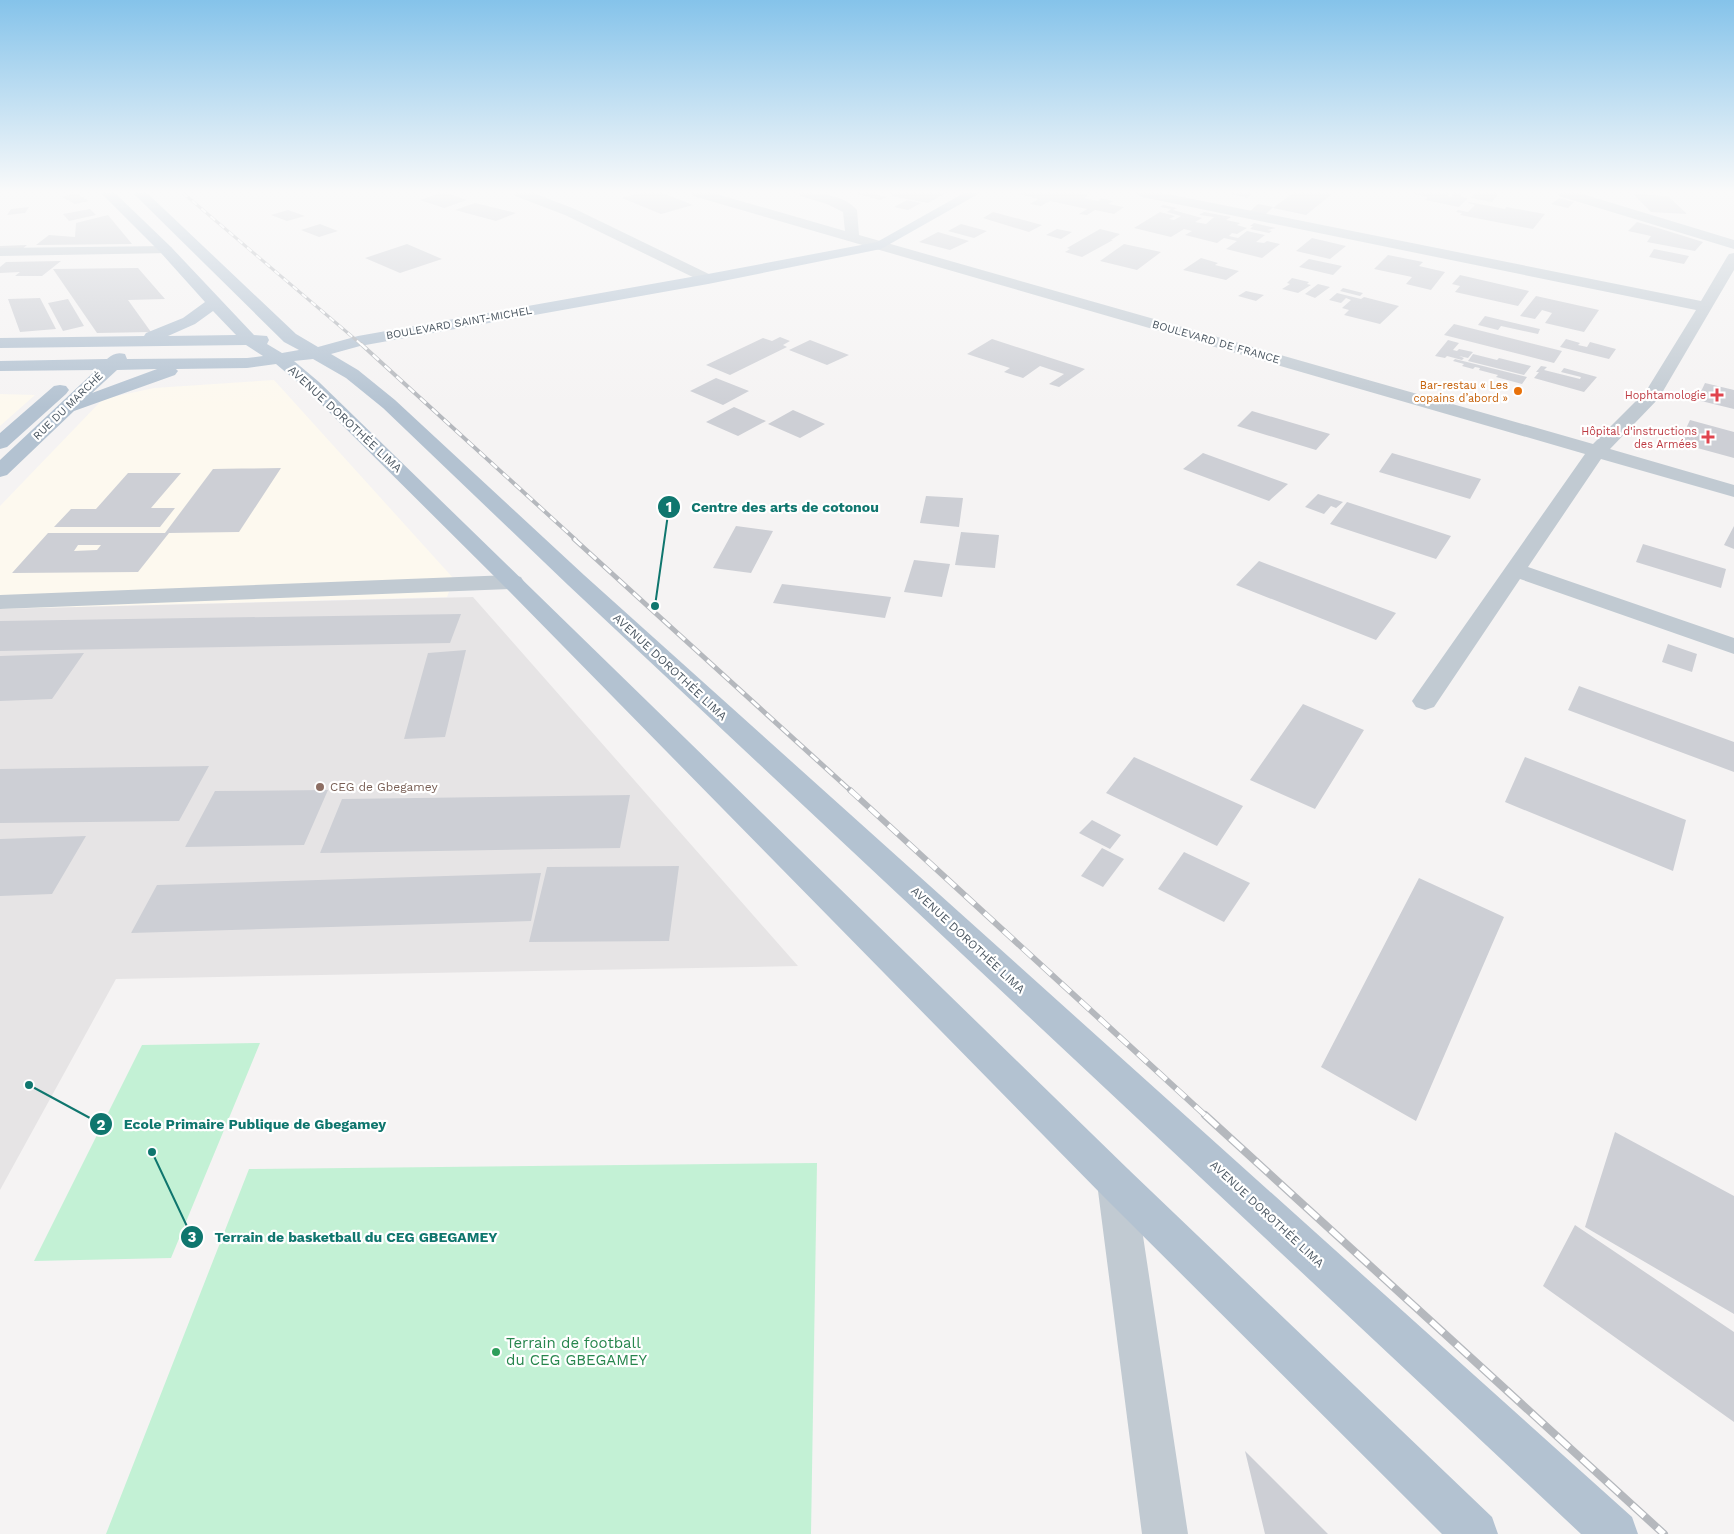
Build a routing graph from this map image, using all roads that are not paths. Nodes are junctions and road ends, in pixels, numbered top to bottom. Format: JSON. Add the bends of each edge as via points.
{"nodes":[{"id":1,"x":179,"y":265,"type":"edge"},
{"id":2,"x":214,"y":265,"type":"edge"},
{"id":3,"x":678,"y":265,"type":"edge"},
{"id":4,"x":781,"y":265,"type":"edge"},
{"id":5,"x":949,"y":265,"type":"edge"},
{"id":6,"x":1496,"y":265,"type":"edge"},
{"id":7,"x":1730,"y":265,"type":"edge"},
{"id":8,"x":708,"y":279,"type":"junction"},
{"id":9,"x":214,"y":303,"type":"junction"},
{"id":10,"x":1706,"y":307,"type":"junction"},
{"id":11,"x":290,"y":338,"type":"junction"},
{"id":12,"x":249,"y":340,"type":"junction"},
{"id":13,"x":110,"y":342,"type":"junction"},
{"id":14,"x":138,"y":342,"type":"junction"},
{"id":15,"x":0,"y":343,"type":"edge"},
{"id":16,"x":346,"y":344,"type":"junction"},
{"id":17,"x":317,"y":353,"type":"junction"},
{"id":18,"x":280,"y":359,"type":"junction"},
{"id":19,"x":188,"y":364,"type":"junction"},
{"id":20,"x":85,"y":365,"type":"junction"},
{"id":21,"x":112,"y":365,"type":"junction"},
{"id":22,"x":0,"y":366,"type":"edge"},
{"id":23,"x":65,"y":410,"type":"junction"},
{"id":24,"x":0,"y":443,"type":"edge"},
{"id":25,"x":1597,"y":451,"type":"junction"},
{"id":26,"x":0,"y":471,"type":"edge"},
{"id":27,"x":1734,"y":491,"type":"edge"},
{"id":28,"x":1516,"y":570,"type":"junction"},
{"id":29,"x":513,"y":582,"type":"junction"},
{"id":30,"x":0,"y":602,"type":"edge"},
{"id":31,"x":1734,"y":646,"type":"edge"},
{"id":32,"x":1426,"y":701,"type":"dead end"},
{"id":33,"x":1116,"y":1184,"type":"junction"},
{"id":34,"x":1165,"y":1534,"type":"edge"},
{"id":35,"x":1476,"y":1534,"type":"edge"},
{"id":36,"x":1615,"y":1534,"type":"edge"}],
"edges":[{"from":1,"to":9,"type":"main road","name":"AVENUE DOROTHÉE LIMA"},
{"from":2,"to":11,"type":"main road","name":"AVENUE DOROTHÉE LIMA"},
{"from":3,"to":8,"type":"street"},
{"from":4,"to":8,"type":"main road","name":"BOULEVARD SAINT-MICHEL"},
{"from":5,"to":25,"type":"street","name":"BOULEVARD DE FRANCE"},
{"from":6,"to":10,"type":"street"},
{"from":7,"to":10,"type":"street"},
{"from":8,"to":16,"type":"main road","name":"BOULEVARD SAINT-MICHEL"},
{"from":9,"to":12,"type":"main road","name":"AVENUE DOROTHÉE LIMA"},
{"from":9,"to":14,"type":"main road","via":[[188,321]]},
{"from":10,"to":25,"type":"street","via":[[1652,394]]},
{"from":11,"to":12,"type":"main road","name":"BOULEVARD SAINT-MICHEL"},
{"from":11,"to":16,"type":"main road","name":"BOULEVARD SAINT-MICHEL"},
{"from":11,"to":17,"type":"main road","name":"AVENUE DOROTHÉE LIMA"},
{"from":12,"to":14,"type":"main road","name":"BOULEVARD SAINT-MICHEL"},
{"from":12,"to":18,"type":"main road","name":"AVENUE DOROTHÉE LIMA"},
{"from":13,"to":14,"type":"main road","name":"BOULEVARD SAINT-MICHEL"},
{"from":13,"to":15,"type":"main road","name":"BOULEVARD SAINT-MICHEL"},
{"from":13,"to":20,"type":"main road","name":"RUE DU MARCHÉ"},
{"from":14,"to":21,"type":"main road","name":"RUE DU MARCHÉ"},
{"from":16,"to":17,"type":"main road","name":"BOULEVARD SAINT-MICHEL"},
{"from":17,"to":18,"type":"main road","name":"BOULEVARD SAINT-MICHEL"},
{"from":17,"to":36,"type":"main road","name":"AVENUE DOROTHÉE LIMA","via":[[352,374],[389,404],[576,580]]},
{"from":18,"to":19,"type":"main road","name":"BOULEVARD SAINT-MICHEL"},
{"from":18,"to":29,"type":"main road","name":"AVENUE DOROTHÉE LIMA","via":[[313,386]]},
{"from":19,"to":21,"type":"main road","name":"BOULEVARD SAINT-MICHEL"},
{"from":19,"to":23,"type":"main road"},
{"from":20,"to":21,"type":"main road","name":"BOULEVARD SAINT-MICHEL"},
{"from":20,"to":22,"type":"main road","name":"BOULEVARD SAINT-MICHEL"},
{"from":20,"to":24,"type":"main road","name":"RUE DU MARCHÉ"},
{"from":21,"to":23,"type":"main road","name":"RUE DU MARCHÉ"},
{"from":23,"to":26,"type":"main road","name":"RUE DU MARCHÉ"},
{"from":25,"to":27,"type":"street","name":"BOULEVARD DE FRANCE"},
{"from":25,"to":28,"type":"street"},
{"from":28,"to":31,"type":"street"},
{"from":28,"to":32,"type":"street"},
{"from":29,"to":30,"type":"street"},
{"from":29,"to":33,"type":"main road","name":"AVENUE DOROTHÉE LIMA"},
{"from":33,"to":34,"type":"street"},
{"from":33,"to":35,"type":"main road","name":"AVENUE DOROTHÉE LIMA"}]}
